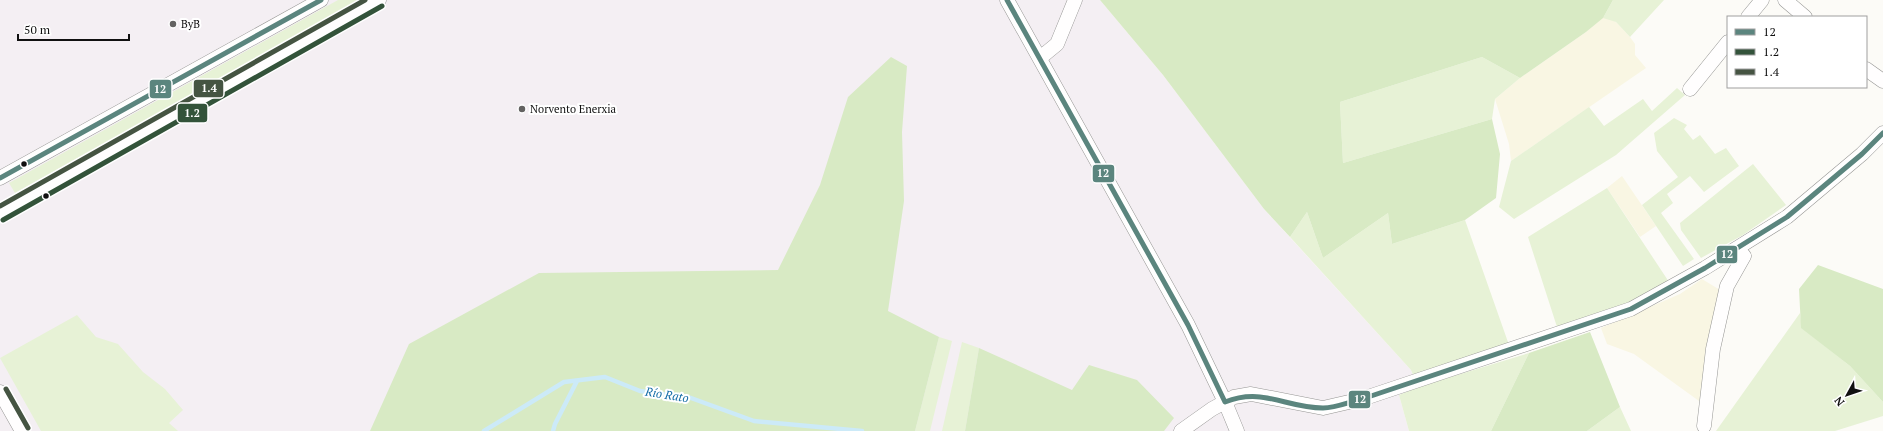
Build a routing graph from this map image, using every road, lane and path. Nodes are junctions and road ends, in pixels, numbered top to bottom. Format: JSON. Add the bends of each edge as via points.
{"nodes":[{"id":1,"x":321,"y":0,"type":"edge"},
{"id":2,"x":380,"y":0,"type":"edge"},
{"id":3,"x":1007,"y":0,"type":"edge"},
{"id":4,"x":1075,"y":0,"type":"edge"},
{"id":5,"x":1762,"y":0,"type":"edge"},
{"id":6,"x":1785,"y":0,"type":"edge"},
{"id":7,"x":1749,"y":16,"type":"edge"},
{"id":8,"x":1804,"y":16,"type":"edge"},
{"id":9,"x":1727,"y":43,"type":"edge"},
{"id":10,"x":1040,"y":58,"type":"junction"},
{"id":11,"x":1867,"y":70,"type":"edge"},
{"id":12,"x":1883,"y":81,"type":"edge"},
{"id":13,"x":1690,"y":89,"type":"dead end"},
{"id":14,"x":1883,"y":133,"type":"edge"},
{"id":15,"x":0,"y":178,"type":"edge"},
{"id":16,"x":0,"y":213,"type":"edge"},
{"id":17,"x":1738,"y":249,"type":"junction"},
{"id":18,"x":0,"y":392,"type":"edge"},
{"id":19,"x":1225,"y":402,"type":"junction"},
{"id":20,"x":1704,"y":426,"type":"dead end"},
{"id":21,"x":22,"y":431,"type":"edge"},
{"id":22,"x":1181,"y":431,"type":"edge"},
{"id":23,"x":1237,"y":431,"type":"edge"}],
"edges":[{"from":1,"to":15,"type":"street"},
{"from":2,"to":16,"type":"street"},
{"from":3,"to":10,"type":"street"},
{"from":4,"to":10,"type":"street","via":[[1057,44]]},
{"from":5,"to":7,"type":"street"},
{"from":6,"to":8,"type":"street"},
{"from":9,"to":13,"type":"street"},
{"from":10,"to":19,"type":"street","via":[[1188,325]]},
{"from":11,"to":12,"type":"street"},
{"from":14,"to":17,"type":"street","via":[[1787,217]]},
{"from":17,"to":19,"type":"street","via":[[1631,309],[1362,399],[1323,408],[1251,394],[1234,397]]},
{"from":17,"to":20,"type":"street","via":[[1744,256],[1727,286],[1713,349]]},
{"from":18,"to":21,"type":"street"},
{"from":19,"to":22,"type":"street"},
{"from":19,"to":23,"type":"street"}]}
